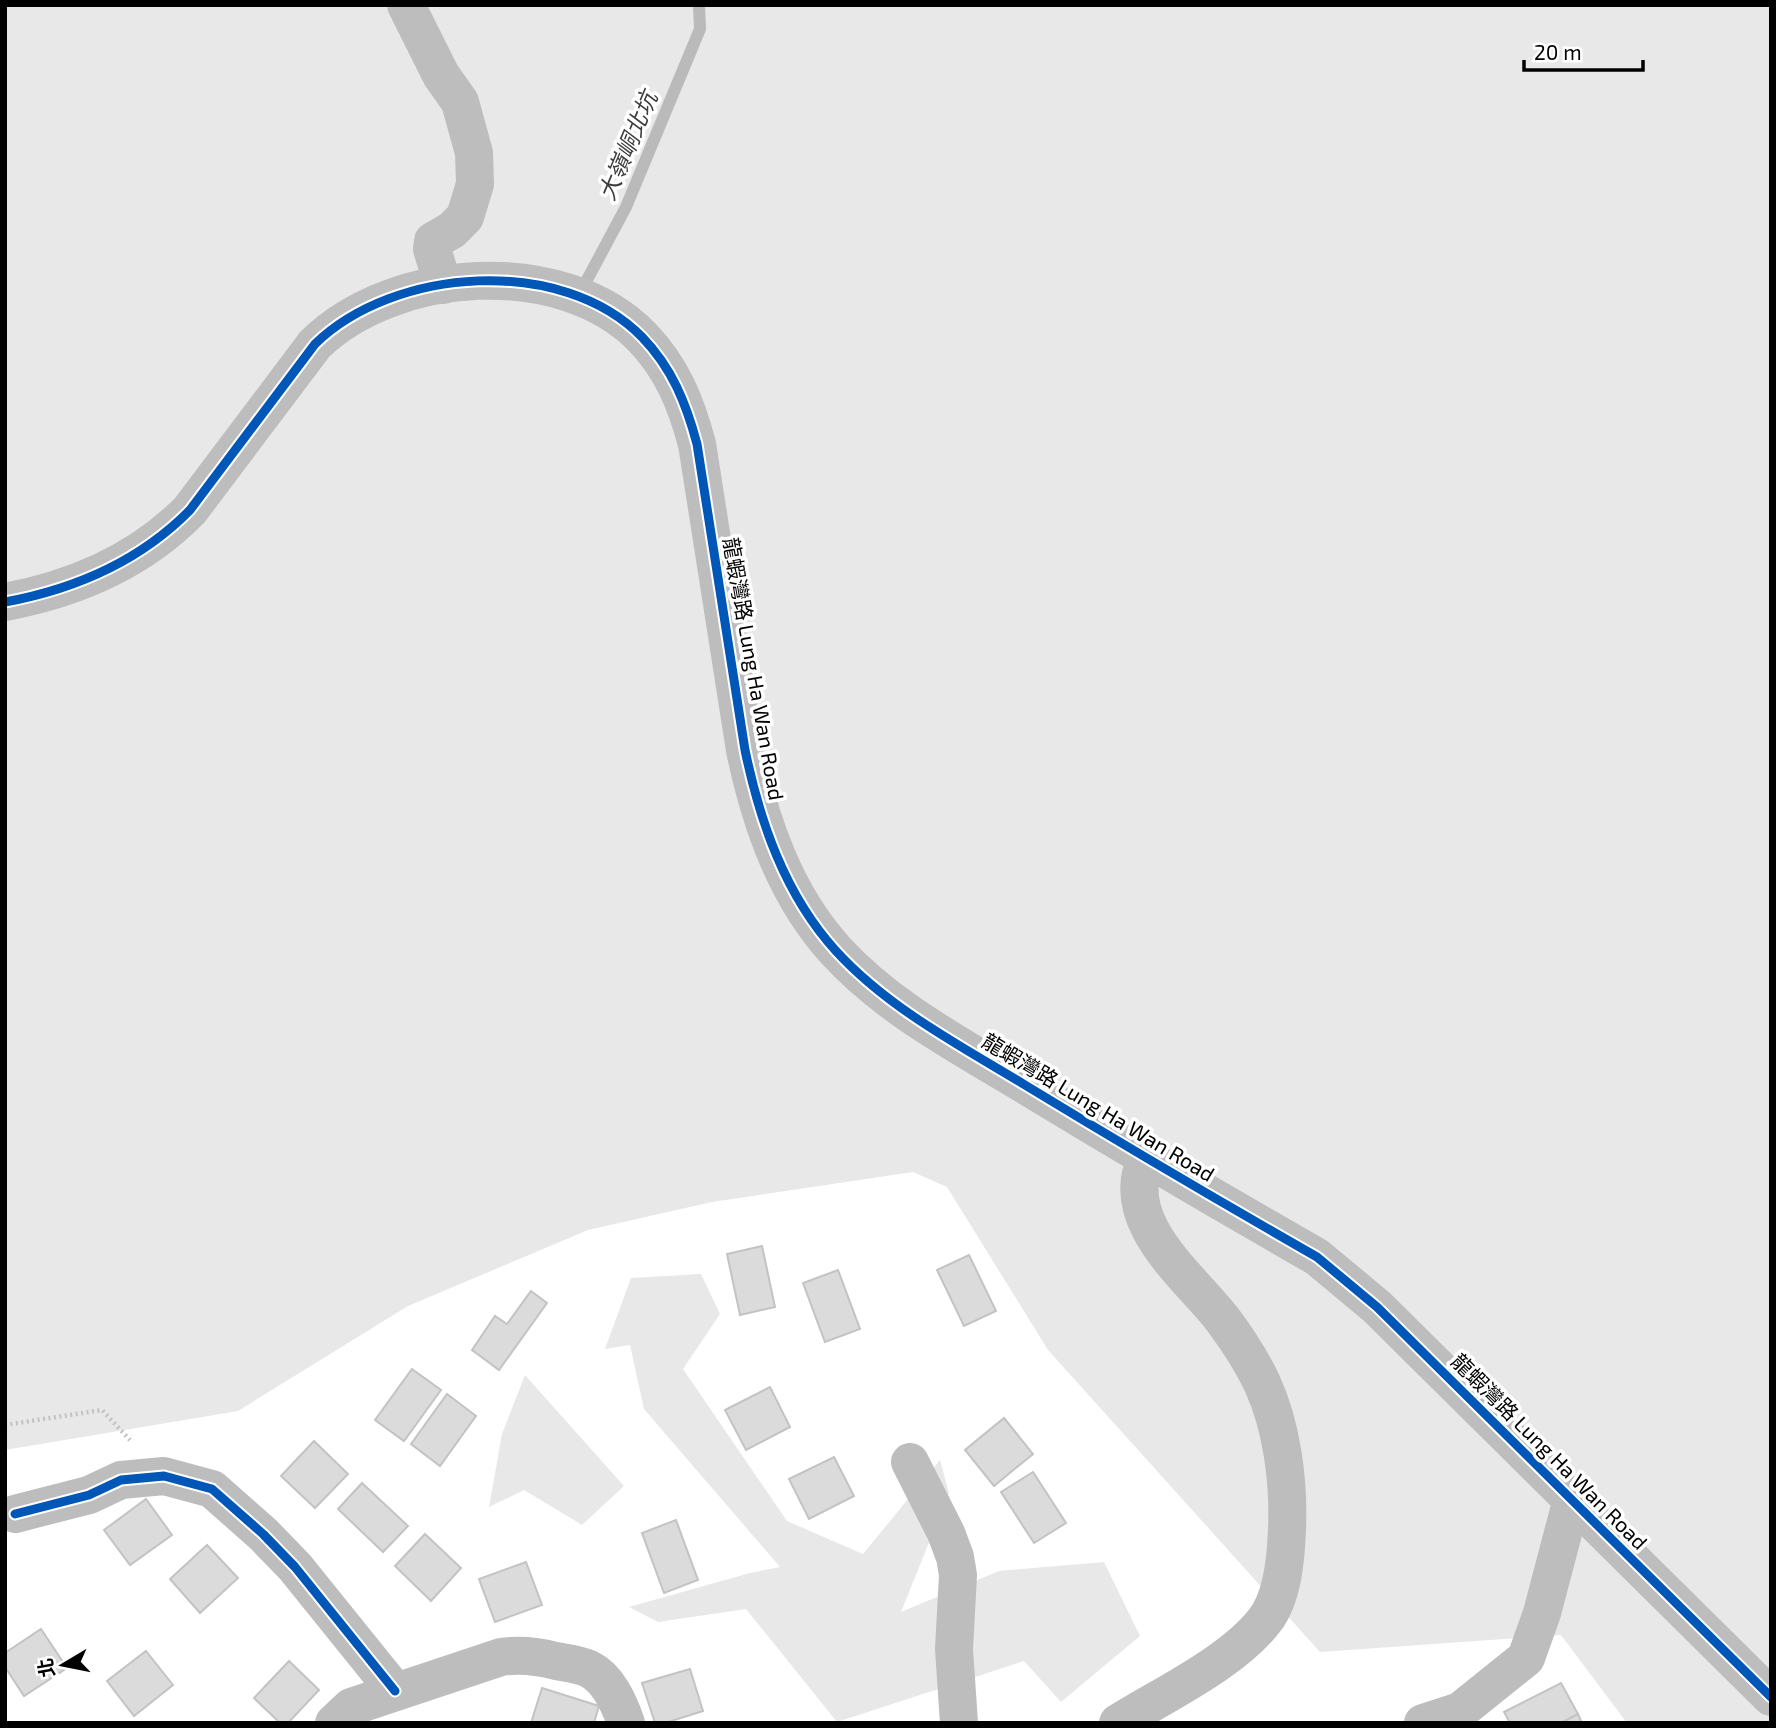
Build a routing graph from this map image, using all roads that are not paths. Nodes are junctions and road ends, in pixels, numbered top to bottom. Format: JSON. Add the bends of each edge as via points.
{"nodes":[{"id":1,"x":406,"y":5,"type":"edge"},
{"id":2,"x":443,"y":285,"type":"junction"},
{"id":3,"x":5,"y":602,"type":"edge"},
{"id":4,"x":1146,"y":1159,"type":"junction"},
{"id":5,"x":909,"y":1462,"type":"dead end"},
{"id":6,"x":1572,"y":1499,"type":"junction"},
{"id":7,"x":16,"y":1514,"type":"dead end"},
{"id":8,"x":395,"y":1691,"type":"junction"},
{"id":9,"x":1771,"y":1698,"type":"edge"},
{"id":10,"x":334,"y":1723,"type":"edge"},
{"id":11,"x":626,"y":1723,"type":"edge"},
{"id":12,"x":959,"y":1723,"type":"edge"},
{"id":13,"x":1118,"y":1723,"type":"edge"},
{"id":14,"x":1423,"y":1723,"type":"edge"}],
"edges":[{"from":1,"to":2,"type":"street","via":[[460,102],[474,153],[475,184],[465,217],[433,241]]},
{"from":2,"to":3,"type":"street","name":"龍蝦灣路 Lung Ha Wan Road","via":[[363,309],[326,334],[190,510],[145,548],[66,587]]},
{"from":2,"to":4,"type":"street","name":"龍蝦灣路 Lung Ha Wan Road","via":[[490,280],[558,290],[614,315],[653,350],[675,380],[697,444],[753,789],[777,859],[805,910],[842,957],[908,1013]]},
{"from":4,"to":6,"type":"street","name":"龍蝦灣路 Lung Ha Wan Road","via":[[1317,1257],[1377,1307]]},
{"from":4,"to":13,"type":"street","via":[[1138,1181],[1147,1223],[1224,1321],[1253,1366],[1271,1406],[1284,1475],[1286,1541],[1274,1605],[1257,1630],[1226,1657]]},
{"from":5,"to":12,"type":"street","via":[[955,1557]]},
{"from":6,"to":9,"type":"street","name":"龍蝦灣路 Lung Ha Wan Road"},
{"from":6,"to":14,"type":"street","via":[[1526,1658],[1460,1711]]},
{"from":7,"to":8,"type":"street","via":[[89,1495],[121,1480],[164,1476],[212,1489],[295,1567]]},
{"from":8,"to":10,"type":"street","via":[[351,1707]]},
{"from":8,"to":11,"type":"street","via":[[501,1657],[529,1655],[591,1670],[614,1696]]}]}
